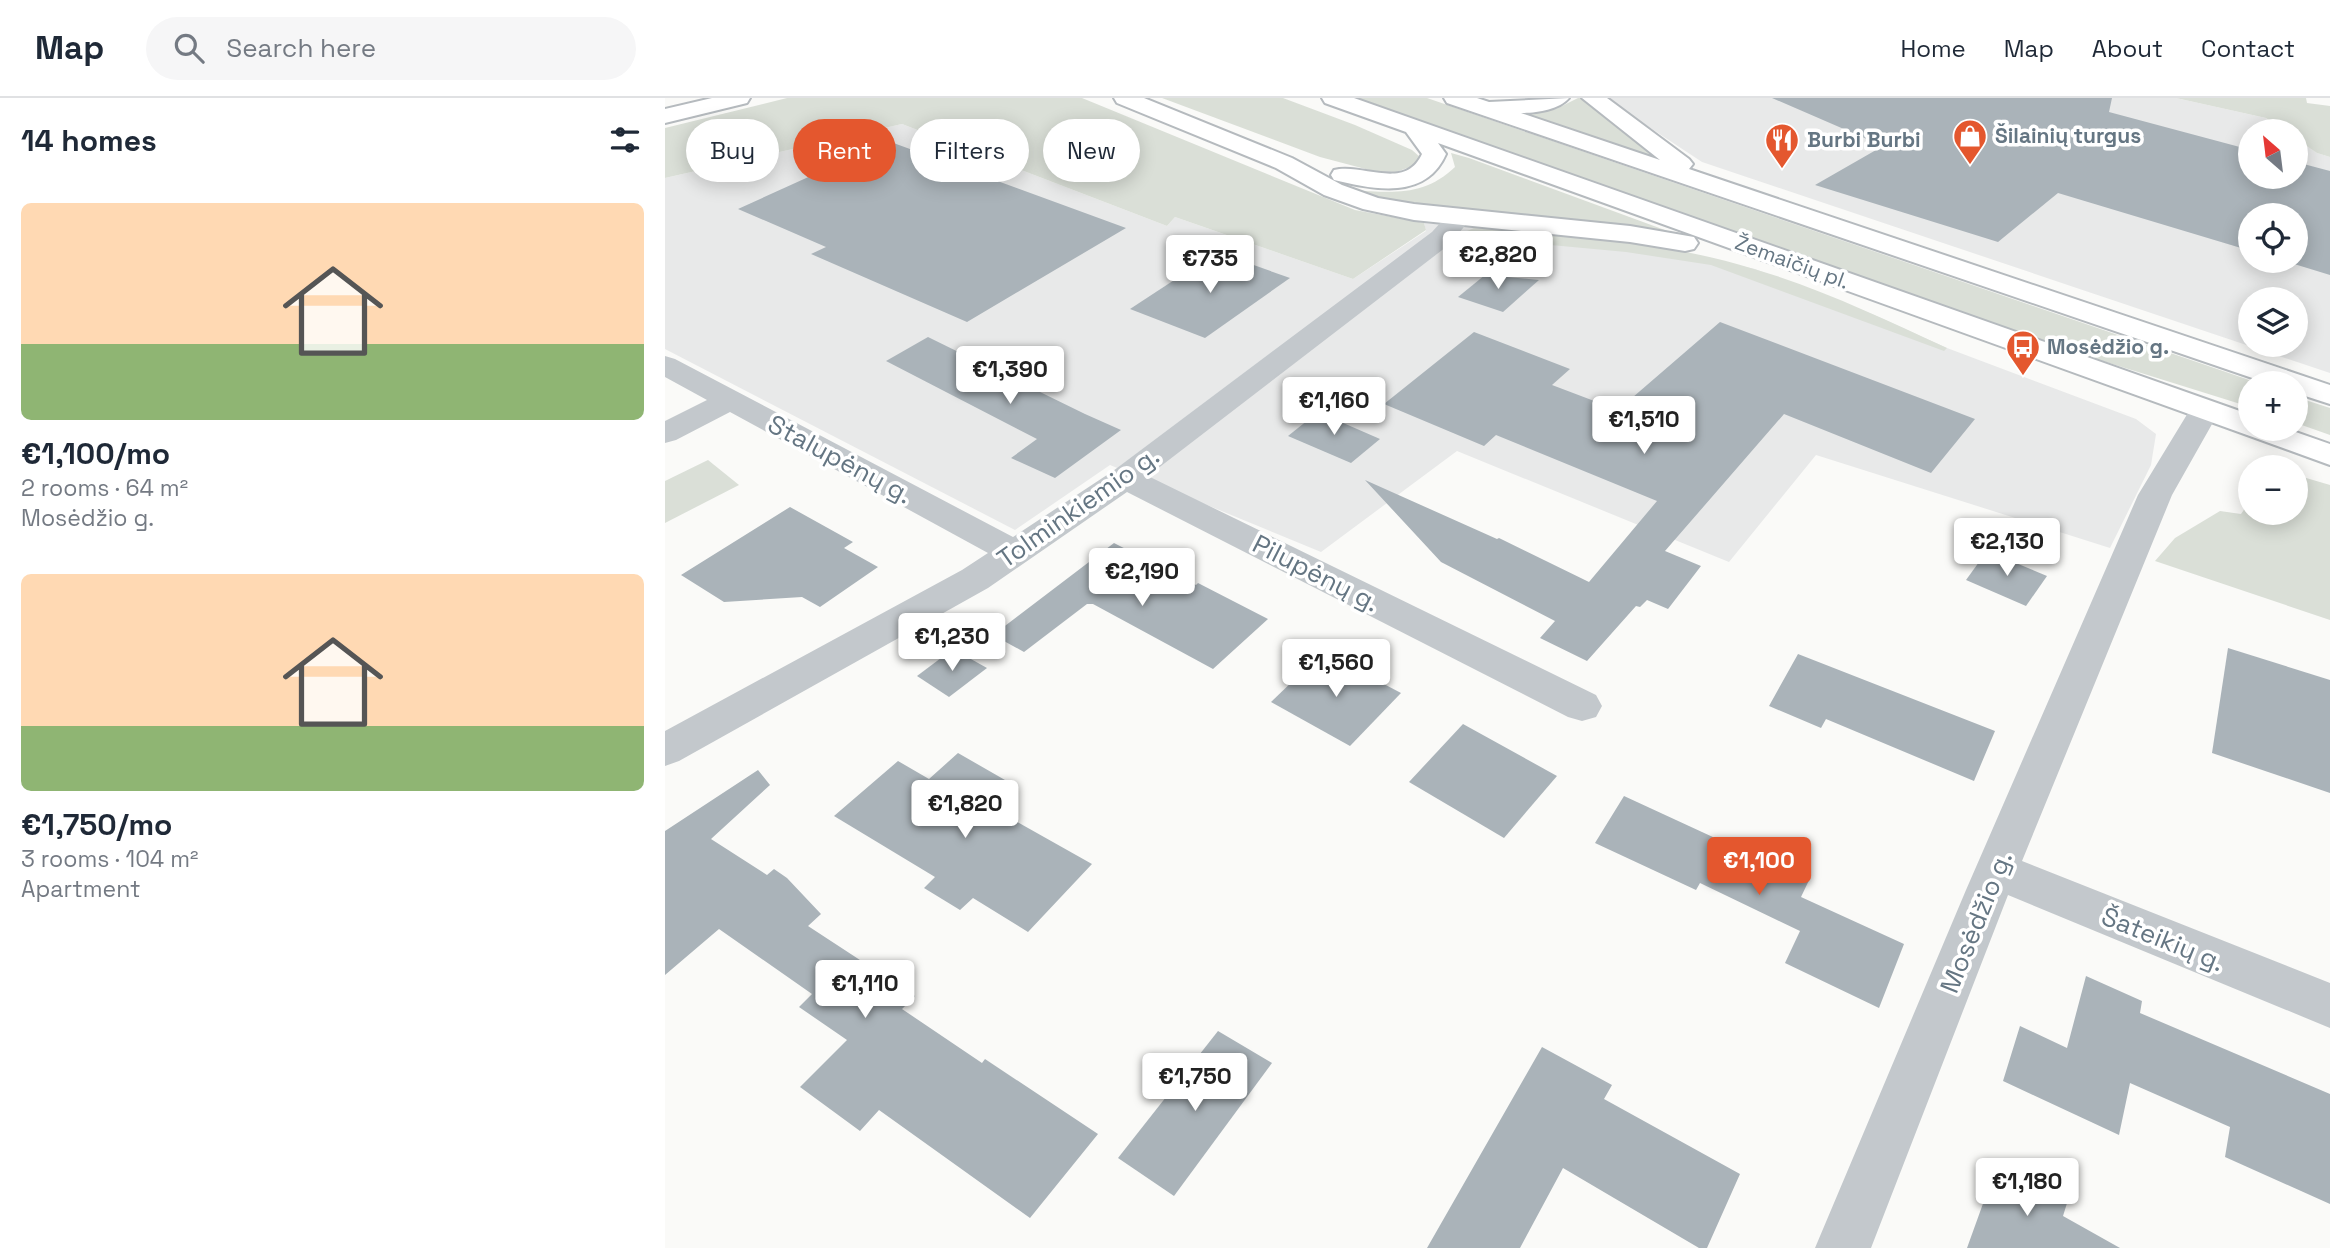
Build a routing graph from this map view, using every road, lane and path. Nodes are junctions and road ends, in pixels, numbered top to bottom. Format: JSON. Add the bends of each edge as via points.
{"nodes":[{"id":1,"x":740,"y":98,"type":"edge"},
{"id":2,"x":1125,"y":98,"type":"edge"},
{"id":3,"x":1333,"y":98,"type":"edge"},
{"id":4,"x":1455,"y":98,"type":"edge"},
{"id":5,"x":1558,"y":98,"type":"edge"},
{"id":6,"x":1593,"y":98,"type":"edge"},
{"id":7,"x":1480,"y":107,"type":"junction"},
{"id":8,"x":665,"y":116,"type":"edge"},
{"id":9,"x":1415,"y":128,"type":"junction"},
{"id":10,"x":1284,"y":163,"type":"junction"},
{"id":11,"x":1708,"y":184,"type":"junction"},
{"id":12,"x":1459,"y":217,"type":"junction"},
{"id":13,"x":1780,"y":258,"type":"junction"},
{"id":14,"x":665,"y":365,"type":"edge"},
{"id":15,"x":2261,"y":371,"type":"edge"},
{"id":16,"x":2308,"y":387,"type":"edge"},
{"id":17,"x":2330,"y":395,"type":"edge"},
{"id":18,"x":730,"y":400,"type":"junction"},
{"id":19,"x":2205,"y":410,"type":"junction"},
{"id":20,"x":2238,"y":421,"type":"edge"},
{"id":21,"x":665,"y":433,"type":"edge"},
{"id":22,"x":2291,"y":441,"type":"edge"},
{"id":23,"x":2330,"y":455,"type":"edge"},
{"id":24,"x":1125,"y":478,"type":"junction"},
{"id":25,"x":1014,"y":552,"type":"junction"},
{"id":26,"x":1582,"y":706,"type":"dead end"},
{"id":27,"x":665,"y":750,"type":"edge"},
{"id":28,"x":1997,"y":871,"type":"junction"},
{"id":29,"x":2330,"y":1006,"type":"edge"},
{"id":30,"x":1843,"y":1248,"type":"edge"}],
"edges":[{"from":1,"to":8,"type":"main road"},
{"from":2,"to":10,"type":"main road"},
{"from":3,"to":9,"type":"main road","name":"Žemaičių pl."},
{"from":4,"to":7,"type":"main road","name":"Žemaičių pl."},
{"from":5,"to":7,"type":"main road","via":[[1535,106]]},
{"from":6,"to":11,"type":"main road"},
{"from":7,"to":11,"type":"main road","name":"Žemaičių pl."},
{"from":9,"to":10,"type":"main road","via":[[1434,154],[1432,164],[1419,175],[1389,183]]},
{"from":9,"to":13,"type":"main road","name":"Žemaičių pl."},
{"from":10,"to":12,"type":"main road","via":[[1333,190],[1372,204]]},
{"from":11,"to":15,"type":"main road","name":"Žemaičių pl."},
{"from":12,"to":13,"type":"main road","via":[[1630,234]]},
{"from":12,"to":24,"type":"street","name":"Tolminkiemio g.","via":[[1441,238]]},
{"from":13,"to":19,"type":"main road","name":"Žemaičių pl."},
{"from":14,"to":18,"type":"street","name":"Stalupėnų g."},
{"from":16,"to":17,"type":"main road","name":"Žemaičių pl."},
{"from":18,"to":21,"type":"street"},
{"from":18,"to":25,"type":"street","name":"Stalupėnų g."},
{"from":19,"to":20,"type":"main road","name":"Žemaičių pl."},
{"from":19,"to":28,"type":"street","name":"Mosėdžio g.","via":[[2155,495]]},
{"from":22,"to":23,"type":"main road"},
{"from":24,"to":25,"type":"street","name":"Tolminkiemio g."},
{"from":24,"to":26,"type":"street","name":"Pilupėnų g."},
{"from":25,"to":27,"type":"street","name":"Tolminkiemio g.","via":[[975,579]]},
{"from":28,"to":29,"type":"street","name":"Šateikių g."},
{"from":28,"to":30,"type":"street","name":"Mosėdžio g."}]}
